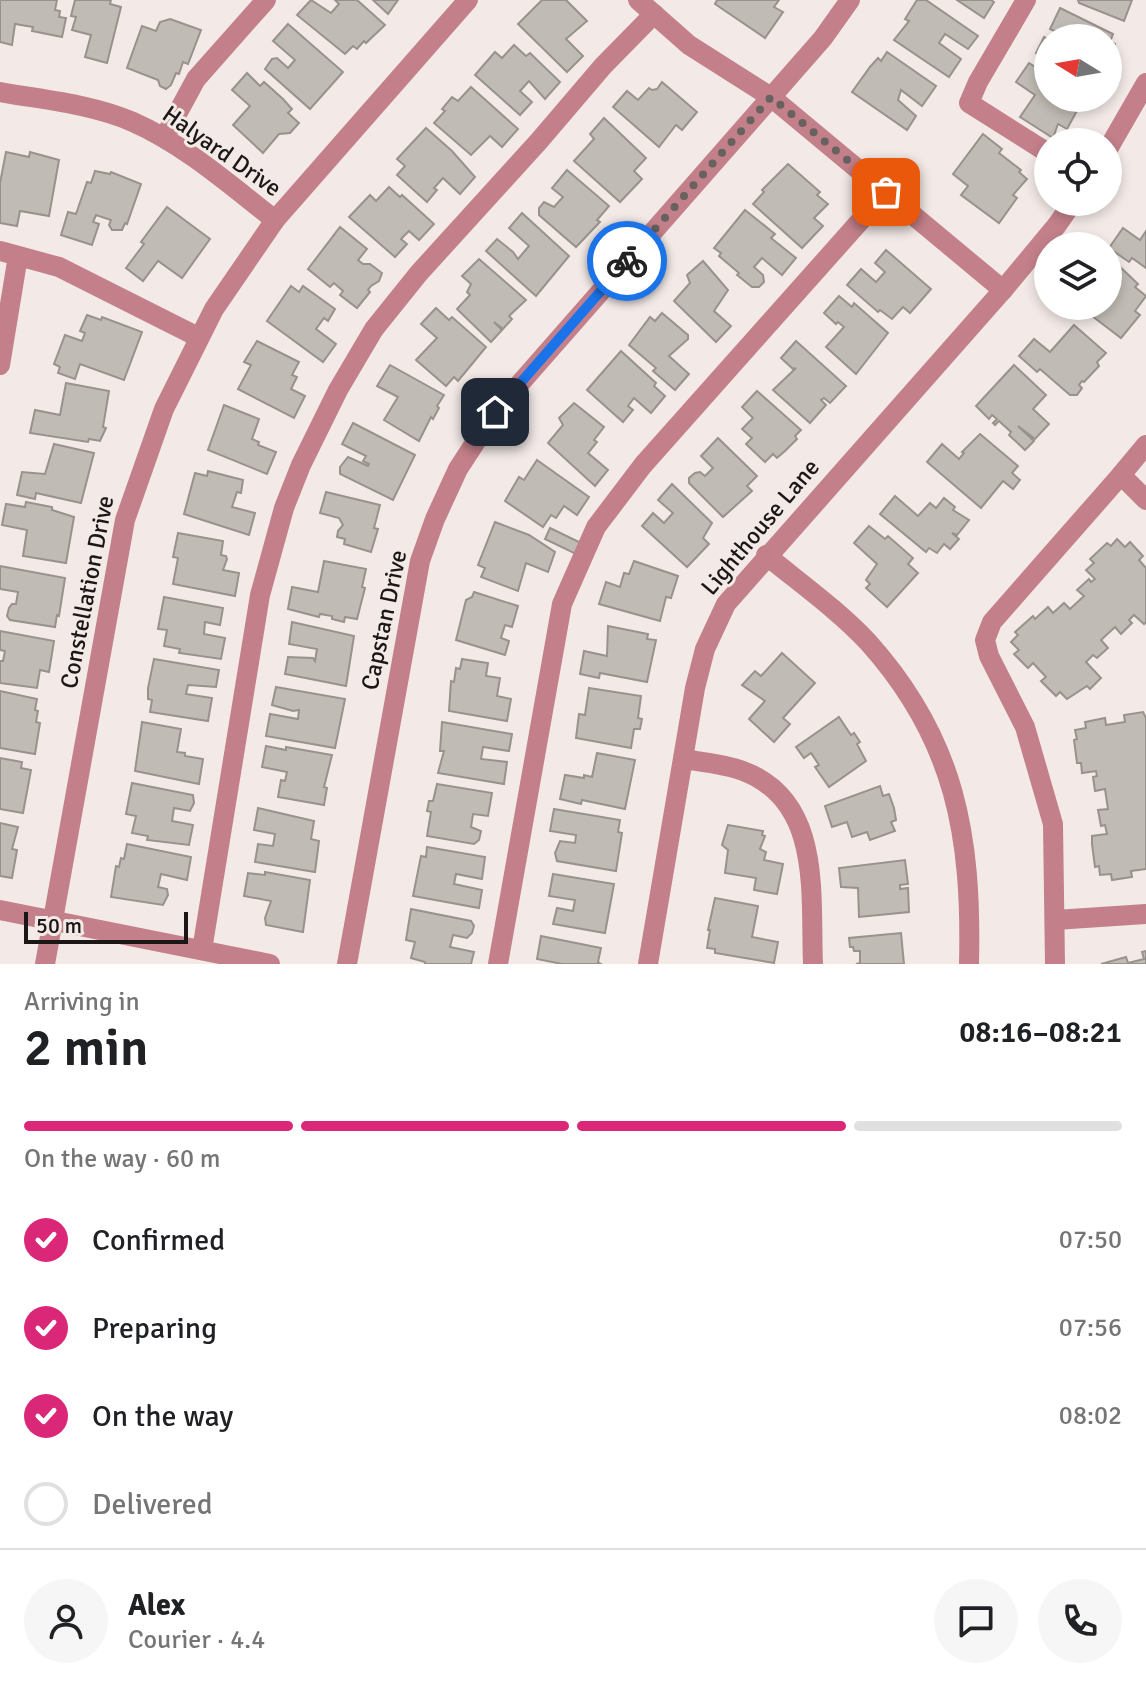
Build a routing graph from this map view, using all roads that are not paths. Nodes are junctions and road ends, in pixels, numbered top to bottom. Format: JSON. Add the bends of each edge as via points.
{"nodes":[{"id":1,"x":266,"y":0,"type":"edge"},
{"id":2,"x":468,"y":0,"type":"edge"},
{"id":3,"x":1026,"y":0,"type":"edge"},
{"id":4,"x":845,"y":2,"type":"edge"},
{"id":5,"x":646,"y":7,"type":"edge"},
{"id":6,"x":1146,"y":83,"type":"edge"},
{"id":7,"x":0,"y":92,"type":"edge"},
{"id":8,"x":771,"y":97,"type":"junction"},
{"id":9,"x":1120,"y":128,"type":"edge"},
{"id":10,"x":164,"y":138,"type":"junction"},
{"id":11,"x":1034,"y":144,"type":"edge"},
{"id":12,"x":886,"y":192,"type":"junction"},
{"id":13,"x":1063,"y":216,"type":"edge"},
{"id":14,"x":275,"y":220,"type":"junction"},
{"id":15,"x":9,"y":254,"type":"edge"},
{"id":16,"x":1003,"y":290,"type":"junction"},
{"id":17,"x":198,"y":337,"type":"junction"},
{"id":18,"x":0,"y":365,"type":"edge"},
{"id":19,"x":1146,"y":445,"type":"edge"},
{"id":20,"x":1121,"y":475,"type":"junction"},
{"id":21,"x":1146,"y":500,"type":"edge"},
{"id":22,"x":766,"y":555,"type":"junction"},
{"id":23,"x":683,"y":759,"type":"junction"},
{"id":24,"x":0,"y":910,"type":"edge"},
{"id":25,"x":1146,"y":914,"type":"edge"},
{"id":26,"x":53,"y":919,"type":"junction"},
{"id":27,"x":1055,"y":920,"type":"junction"},
{"id":28,"x":202,"y":950,"type":"junction"},
{"id":29,"x":45,"y":964,"type":"edge"},
{"id":30,"x":270,"y":964,"type":"edge"},
{"id":31,"x":347,"y":964,"type":"edge"},
{"id":32,"x":498,"y":964,"type":"edge"},
{"id":33,"x":648,"y":964,"type":"edge"},
{"id":34,"x":813,"y":964,"type":"edge"},
{"id":35,"x":969,"y":964,"type":"edge"},
{"id":36,"x":1055,"y":964,"type":"edge"}],
"edges":[{"from":1,"to":10,"type":"street","via":[[196,79]]},
{"from":2,"to":14,"type":"street","name":"Constellation Drive"},
{"from":3,"to":11,"type":"street","via":[[969,103]]},
{"from":4,"to":8,"type":"street","name":"Capstan Drive","via":[[823,38]]},
{"from":5,"to":8,"type":"street","via":[[712,62]]},
{"from":5,"to":28,"type":"street","via":[[603,66],[374,329],[301,465],[260,595]]},
{"from":6,"to":9,"type":"street"},
{"from":7,"to":10,"type":"street","name":"Halyard Drive","via":[[90,109]]},
{"from":8,"to":12,"type":"street"},
{"from":8,"to":31,"type":"street","name":"Capstan Drive","via":[[495,412],[458,469],[420,561]]},
{"from":10,"to":14,"type":"street","name":"Halyard Drive"},
{"from":12,"to":16,"type":"street"},
{"from":12,"to":32,"type":"street","via":[[643,465],[596,527],[562,604]]},
{"from":13,"to":16,"type":"street","name":"Lighthouse Lane"},
{"from":14,"to":17,"type":"street","name":"Constellation Drive"},
{"from":15,"to":17,"type":"street","via":[[59,267]]},
{"from":15,"to":18,"type":"street"},
{"from":16,"to":22,"type":"street","name":"Lighthouse Lane"},
{"from":17,"to":26,"type":"street","name":"Constellation Drive","via":[[164,409],[125,520]]},
{"from":19,"to":20,"type":"street"},
{"from":20,"to":21,"type":"street"},
{"from":20,"to":27,"type":"street","via":[[992,622],[985,640],[1025,727],[1053,824]]},
{"from":22,"to":23,"type":"street","name":"Lighthouse Lane","via":[[713,629],[695,688]]},
{"from":22,"to":35,"type":"street","via":[[867,642],[903,685],[939,749],[961,820]]},
{"from":23,"to":33,"type":"street","name":"Lighthouse Lane"},
{"from":23,"to":34,"type":"street","via":[[742,770],[779,792],[794,811],[808,856]]},
{"from":24,"to":26,"type":"street"},
{"from":25,"to":27,"type":"street"},
{"from":26,"to":28,"type":"street"},
{"from":26,"to":29,"type":"street","name":"Constellation Drive"},
{"from":27,"to":36,"type":"street"},
{"from":28,"to":30,"type":"street"}]}
